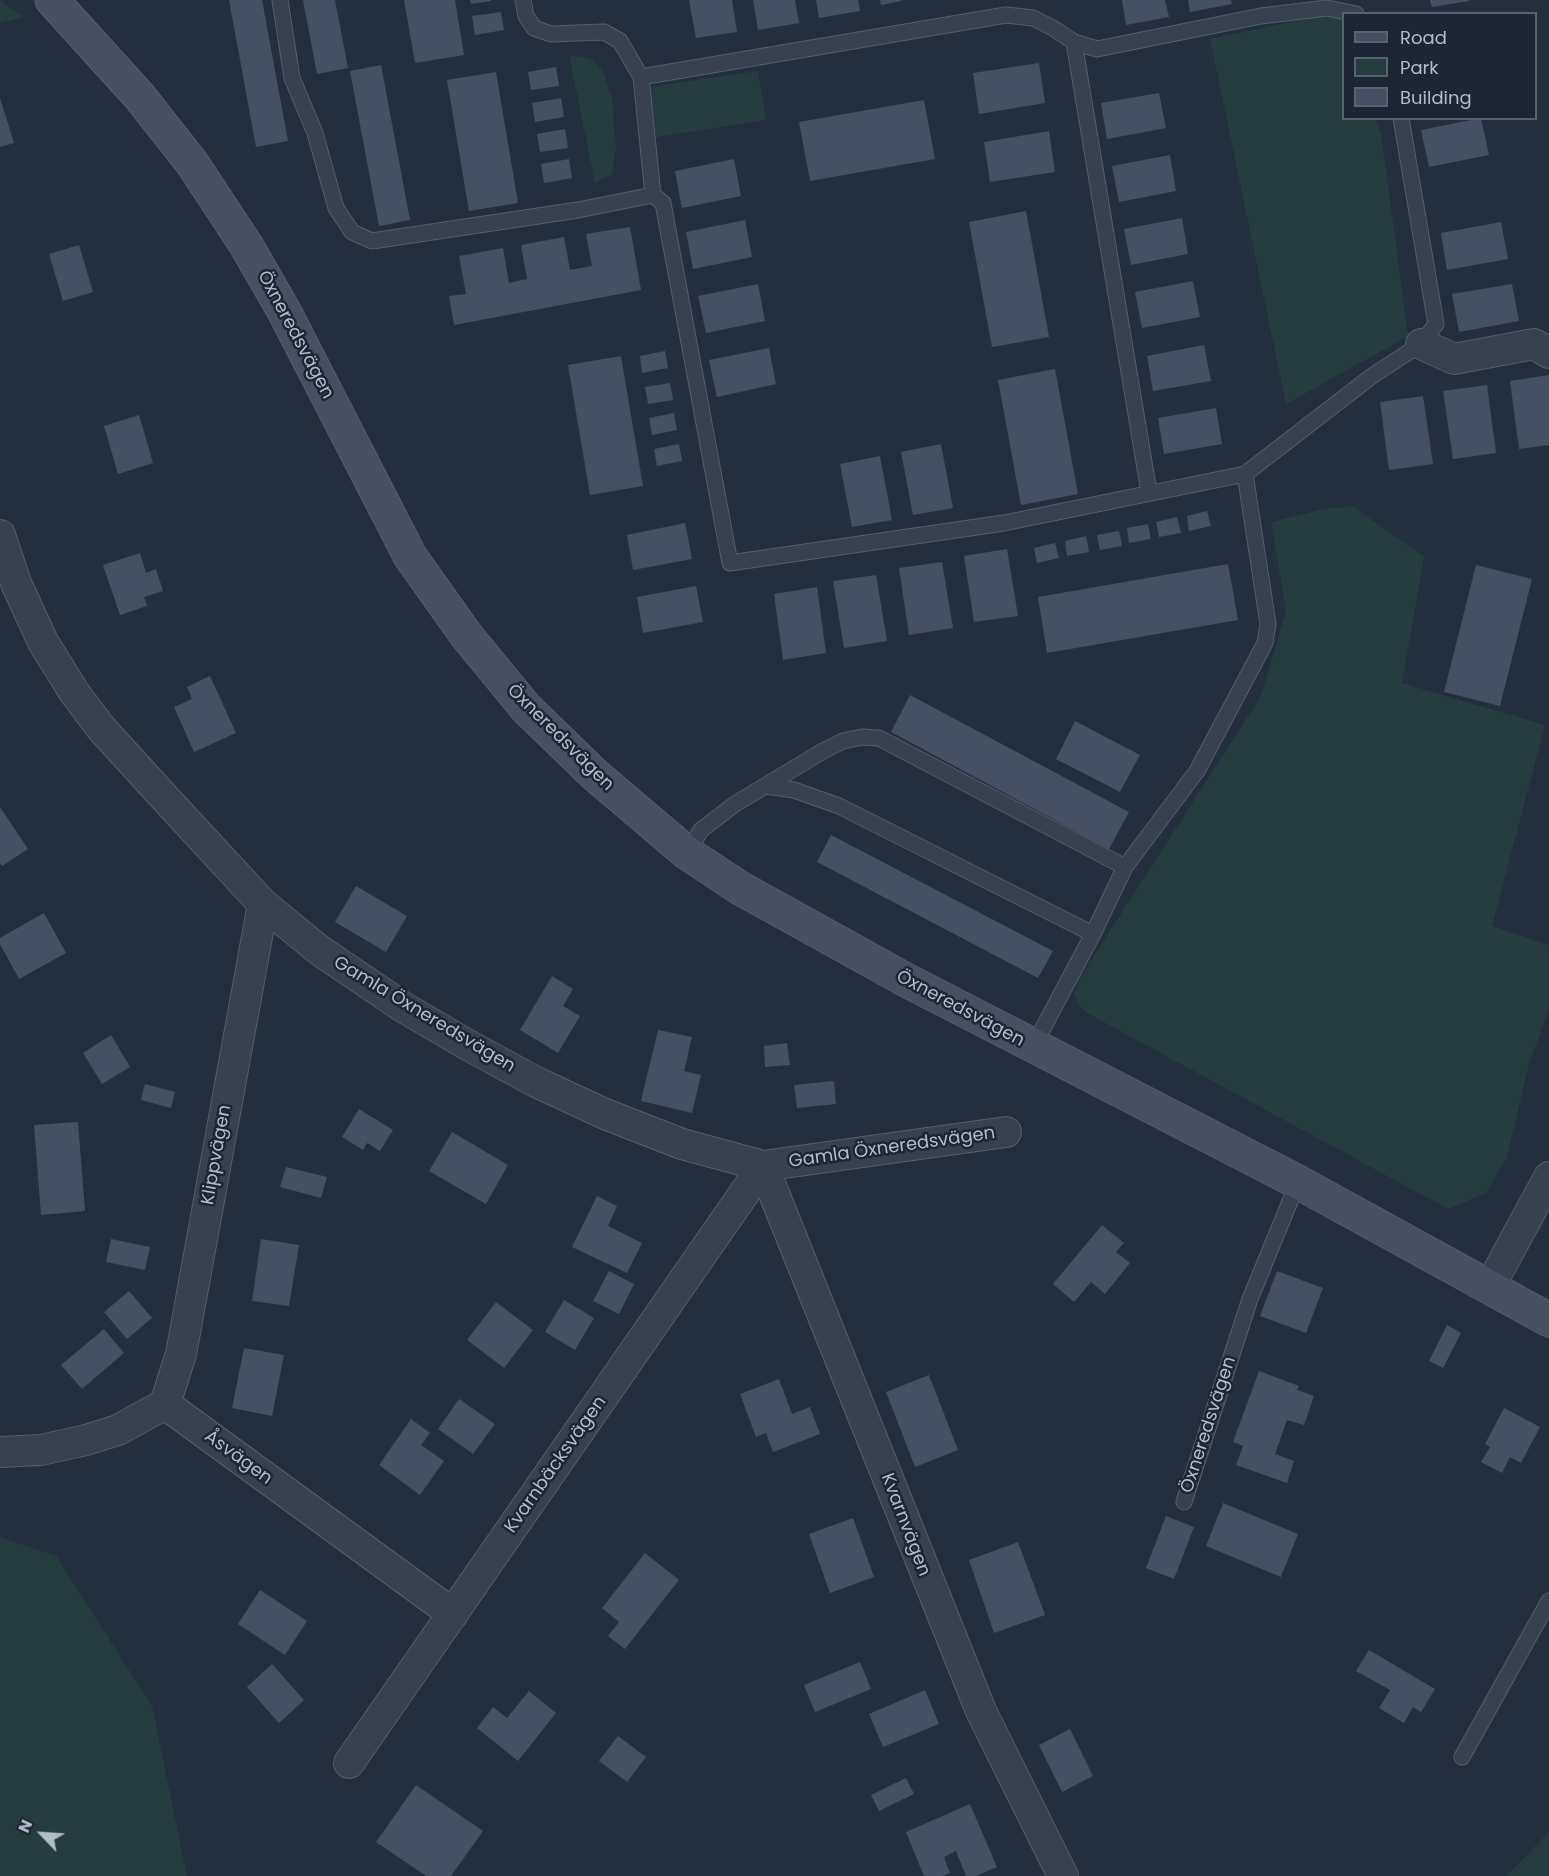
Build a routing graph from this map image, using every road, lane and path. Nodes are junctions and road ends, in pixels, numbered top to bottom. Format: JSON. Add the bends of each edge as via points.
{"nodes":[{"id":1,"x":52,"y":0,"type":"edge"},
{"id":2,"x":280,"y":0,"type":"edge"},
{"id":3,"x":523,"y":0,"type":"edge"},
{"id":4,"x":1346,"y":12,"type":"edge"},
{"id":5,"x":1074,"y":42,"type":"junction"},
{"id":6,"x":641,"y":77,"type":"junction"},
{"id":7,"x":1401,"y":120,"type":"edge"},
{"id":8,"x":653,"y":195,"type":"junction"},
{"id":9,"x":1421,"y":344,"type":"junction"},
{"id":10,"x":1549,"y":353,"type":"edge"},
{"id":11,"x":1245,"y":474,"type":"junction"},
{"id":12,"x":1149,"y":492,"type":"junction"},
{"id":13,"x":0,"y":535,"type":"edge"},
{"id":14,"x":766,"y":786,"type":"junction"},
{"id":15,"x":687,"y":853,"type":"junction"},
{"id":16,"x":1125,"y":867,"type":"junction"},
{"id":17,"x":263,"y":904,"type":"junction"},
{"id":18,"x":1093,"y":934,"type":"junction"},
{"id":19,"x":1033,"y":1047,"type":"junction"},
{"id":20,"x":1006,"y":1132,"type":"dead end"},
{"id":21,"x":763,"y":1166,"type":"junction"},
{"id":22,"x":1549,"y":1178,"type":"edge"},
{"id":23,"x":1298,"y":1182,"type":"junction"},
{"id":24,"x":1490,"y":1288,"type":"junction"},
{"id":25,"x":1549,"y":1320,"type":"edge"},
{"id":26,"x":165,"y":1404,"type":"junction"},
{"id":27,"x":0,"y":1452,"type":"edge"},
{"id":28,"x":1184,"y":1502,"type":"dead end"},
{"id":29,"x":1549,"y":1601,"type":"edge"},
{"id":30,"x":453,"y":1614,"type":"junction"},
{"id":31,"x":1462,"y":1756,"type":"dead end"},
{"id":32,"x":349,"y":1763,"type":"dead end"},
{"id":33,"x":1063,"y":1876,"type":"edge"}],
"edges":[{"from":1,"to":15,"type":"street","name":"Öxneredsvägen","via":[[192,163],[246,245],[410,556],[466,635],[526,708],[594,774]]},
{"from":2,"to":8,"type":"lane","via":[[292,78],[315,133],[336,208],[352,232],[372,241]]},
{"from":3,"to":6,"type":"lane","via":[[526,16],[534,28],[551,34],[604,32],[620,41]]},
{"from":4,"to":5,"type":"lane","via":[[1327,8],[1261,16],[1097,49]]},
{"from":5,"to":6,"type":"lane","via":[[1033,18],[1006,15]]},
{"from":5,"to":12,"type":"lane"},
{"from":6,"to":8,"type":"lane"},
{"from":7,"to":9,"type":"lane","via":[[1436,324]]},
{"from":8,"to":12,"type":"lane","via":[[663,203],[730,563],[1004,523]]},
{"from":9,"to":10,"type":"street","via":[[1454,359],[1534,344]]},
{"from":9,"to":11,"type":"lane","via":[[1372,376]]},
{"from":11,"to":12,"type":"lane"},
{"from":11,"to":16,"type":"lane","via":[[1267,614],[1265,643],[1197,771]]},
{"from":13,"to":17,"type":"street","name":"Gamla Öxneredsvägen","via":[[16,583],[39,632],[74,692],[101,728]]},
{"from":14,"to":15,"type":"lane","via":[[701,830]]},
{"from":14,"to":16,"type":"lane","via":[[843,741],[862,736],[879,738]]},
{"from":14,"to":18,"type":"lane","via":[[794,790],[839,806]]},
{"from":15,"to":19,"type":"street","name":"Öxneredsvägen","via":[[780,911]]},
{"from":16,"to":18,"type":"lane"},
{"from":17,"to":21,"type":"street","name":"Gamla Öxneredsvägen","via":[[318,950],[403,1007],[536,1082],[682,1144]]},
{"from":17,"to":26,"type":"street","name":"Klippvägen","via":[[181,1354]]},
{"from":18,"to":19,"type":"lane"},
{"from":19,"to":23,"type":"street","name":"Öxneredsvägen"},
{"from":20,"to":21,"type":"street","name":"Gamla Öxneredsvägen"},
{"from":21,"to":30,"type":"street","name":"Kvarnbäcksvägen"},
{"from":21,"to":33,"type":"street","name":"Kvarnvägen","via":[[981,1711]]},
{"from":22,"to":24,"type":"street"},
{"from":23,"to":24,"type":"street","name":"Öxneredsvägen"},
{"from":23,"to":28,"type":"lane","name":"Öxneredsvägen","via":[[1250,1299]]},
{"from":24,"to":25,"type":"street","name":"Öxneredsvägen"},
{"from":26,"to":27,"type":"street","via":[[118,1430],[86,1440],[41,1450]]},
{"from":26,"to":30,"type":"street","name":"Åsvägen"},
{"from":29,"to":31,"type":"lane"},
{"from":30,"to":32,"type":"street","name":"Kvarnbäcksvägen"}]}
